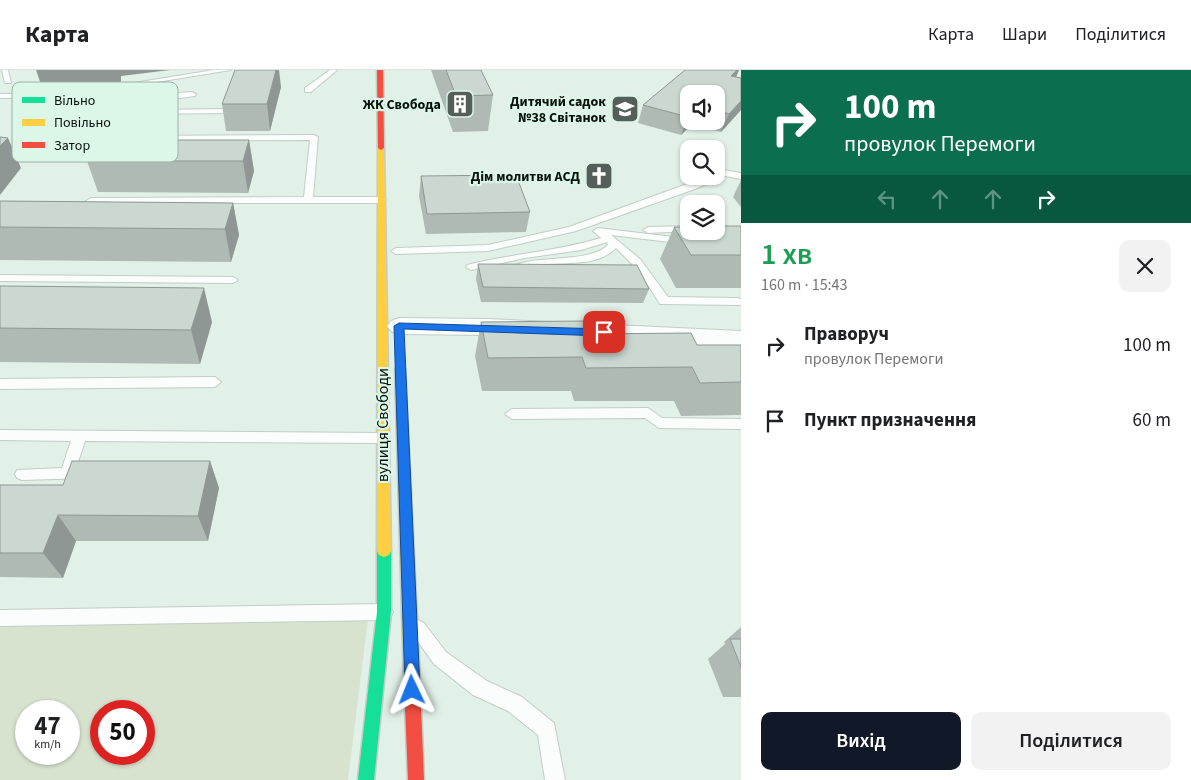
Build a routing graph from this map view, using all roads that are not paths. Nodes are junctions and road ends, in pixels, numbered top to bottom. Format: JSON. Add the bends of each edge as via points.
{"nodes":[{"id":1,"x":5,"y":70,"type":"edge"},
{"id":2,"x":228,"y":70,"type":"edge"},
{"id":3,"x":334,"y":70,"type":"edge"},
{"id":4,"x":380,"y":70,"type":"edge"},
{"id":5,"x":390,"y":70,"type":"edge"},
{"id":6,"x":8,"y":81,"type":"dead end"},
{"id":7,"x":148,"y":82,"type":"edge"},
{"id":8,"x":308,"y":90,"type":"dead end"},
{"id":9,"x":192,"y":94,"type":"dead end"},
{"id":10,"x":178,"y":95,"type":"edge"},
{"id":11,"x":229,"y":111,"type":"edge"},
{"id":12,"x":178,"y":112,"type":"edge"},
{"id":13,"x":178,"y":138,"type":"edge"},
{"id":14,"x":393,"y":170,"type":"dead end"},
{"id":15,"x":741,"y":170,"type":"edge"},
{"id":16,"x":725,"y":173,"type":"edge"},
{"id":17,"x":725,"y":173,"type":"edge"},
{"id":18,"x":741,"y":176,"type":"edge"},
{"id":19,"x":697,"y":185,"type":"edge"},
{"id":20,"x":308,"y":200,"type":"junction"},
{"id":21,"x":381,"y":200,"type":"junction"},
{"id":22,"x":91,"y":202,"type":"edge"},
{"id":23,"x":572,"y":229,"type":"junction"},
{"id":24,"x":680,"y":229,"type":"edge"},
{"id":25,"x":598,"y":231,"type":"junction"},
{"id":26,"x":610,"y":238,"type":"junction"},
{"id":27,"x":694,"y":242,"type":"edge"},
{"id":28,"x":396,"y":251,"type":"dead end"},
{"id":29,"x":471,"y":267,"type":"dead end"},
{"id":30,"x":507,"y":271,"type":"edge"},
{"id":31,"x":0,"y":278,"type":"edge"},
{"id":32,"x":233,"y":280,"type":"dead end"},
{"id":33,"x":737,"y":302,"type":"dead end"},
{"id":34,"x":399,"y":326,"type":"dead end"},
{"id":35,"x":741,"y":338,"type":"edge"},
{"id":36,"x":400,"y":356,"type":"dead end"},
{"id":37,"x":215,"y":382,"type":"dead end"},
{"id":38,"x":0,"y":384,"type":"edge"},
{"id":39,"x":512,"y":414,"type":"dead end"},
{"id":40,"x":741,"y":424,"type":"edge"},
{"id":41,"x":0,"y":435,"type":"edge"},
{"id":42,"x":80,"y":436,"type":"junction"},
{"id":43,"x":382,"y":438,"type":"junction"},
{"id":44,"x":22,"y":474,"type":"dead end"},
{"id":45,"x":67,"y":474,"type":"junction"},
{"id":46,"x":104,"y":474,"type":"edge"},
{"id":47,"x":406,"y":524,"type":"junction"},
{"id":48,"x":384,"y":612,"type":"junction"},
{"id":49,"x":409,"y":617,"type":"junction"},
{"id":50,"x":0,"y":618,"type":"edge"},
{"id":51,"x":366,"y":780,"type":"edge"},
{"id":52,"x":416,"y":780,"type":"edge"},
{"id":53,"x":555,"y":780,"type":"edge"}],
"edges":[{"from":1,"to":6,"type":"lane"},
{"from":2,"to":7,"type":"lane"},
{"from":3,"to":8,"type":"lane"},
{"from":4,"to":21,"type":"main road","name":"вулиця Свободи"},
{"from":5,"to":14,"type":"main road"},
{"from":9,"to":10,"type":"lane"},
{"from":11,"to":12,"type":"lane"},
{"from":13,"to":20,"type":"lane","via":[[314,137]]},
{"from":15,"to":16,"type":"lane"},
{"from":17,"to":18,"type":"lane"},
{"from":19,"to":23,"type":"lane"},
{"from":20,"to":21,"type":"lane"},
{"from":20,"to":22,"type":"lane"},
{"from":21,"to":43,"type":"main road","name":"вулиця Свободи"},
{"from":23,"to":25,"type":"lane"},
{"from":23,"to":28,"type":"lane","via":[[488,248]]},
{"from":24,"to":25,"type":"lane"},
{"from":25,"to":26,"type":"lane"},
{"from":25,"to":27,"type":"lane"},
{"from":26,"to":29,"type":"lane","via":[[581,247]]},
{"from":26,"to":30,"type":"lane","via":[[613,245],[608,252],[587,258],[540,262]]},
{"from":26,"to":33,"type":"lane","via":[[626,249],[649,274],[664,301]]},
{"from":31,"to":32,"type":"lane"},
{"from":34,"to":35,"type":"street"},
{"from":36,"to":47,"type":"main road","name":"вулиця Свободи"},
{"from":37,"to":38,"type":"lane"},
{"from":39,"to":40,"type":"lane","via":[[648,413],[659,423]]},
{"from":41,"to":42,"type":"lane"},
{"from":42,"to":43,"type":"lane"},
{"from":42,"to":45,"type":"lane"},
{"from":43,"to":47,"type":"main road","via":[[393,442],[394,515]]},
{"from":43,"to":48,"type":"main road","name":"вулиця Свободи"},
{"from":44,"to":45,"type":"lane"},
{"from":45,"to":46,"type":"lane"},
{"from":47,"to":49,"type":"main road","name":"вулиця Свободи"},
{"from":48,"to":50,"type":"lane"},
{"from":48,"to":51,"type":"main road","name":"вулиця Свободи"},
{"from":49,"to":52,"type":"main road","name":"вулиця Свободи"},
{"from":49,"to":53,"type":"lane","via":[[440,658],[480,688],[514,704],[547,730]]}]}
